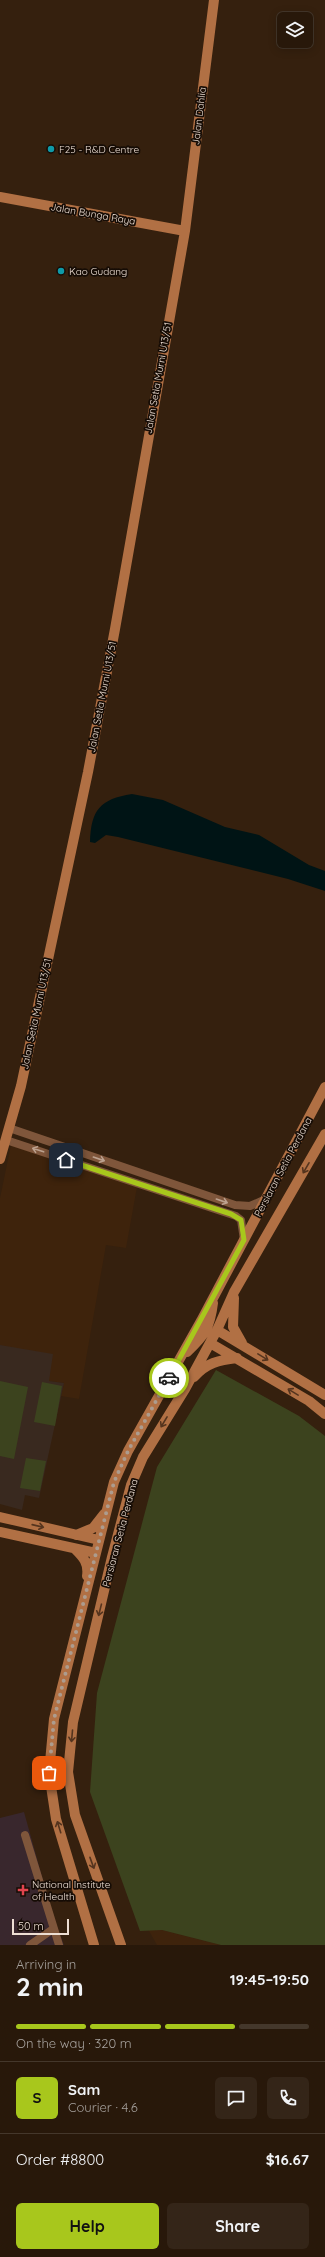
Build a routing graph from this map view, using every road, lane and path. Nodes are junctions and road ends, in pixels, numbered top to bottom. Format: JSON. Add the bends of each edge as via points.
{"nodes":[{"id":1,"x":214,"y":0,"type":"edge"},
{"id":2,"x":0,"y":197,"type":"edge"},
{"id":3,"x":185,"y":231,"type":"junction"},
{"id":4,"x":325,"y":1087,"type":"edge"},
{"id":5,"x":9,"y":1128,"type":"junction"},
{"id":6,"x":325,"y":1134,"type":"edge"},
{"id":7,"x":6,"y":1140,"type":"junction"},
{"id":8,"x":0,"y":1159,"type":"edge"},
{"id":9,"x":266,"y":1199,"type":"junction"},
{"id":10,"x":244,"y":1240,"type":"junction"},
{"id":11,"x":234,"y":1292,"type":"junction"},
{"id":12,"x":213,"y":1298,"type":"junction"},
{"id":13,"x":212,"y":1331,"type":"junction"},
{"id":14,"x":210,"y":1343,"type":"junction"},
{"id":15,"x":243,"y":1345,"type":"junction"},
{"id":16,"x":237,"y":1358,"type":"junction"},
{"id":17,"x":180,"y":1359,"type":"junction"},
{"id":18,"x":185,"y":1389,"type":"junction"},
{"id":19,"x":325,"y":1395,"type":"edge"},
{"id":20,"x":325,"y":1414,"type":"edge"},
{"id":21,"x":107,"y":1510,"type":"junction"},
{"id":22,"x":0,"y":1517,"type":"edge"},
{"id":23,"x":121,"y":1523,"type":"junction"},
{"id":24,"x":0,"y":1532,"type":"edge"},
{"id":25,"x":76,"y":1535,"type":"junction"},
{"id":26,"x":99,"y":1540,"type":"junction"},
{"id":27,"x":74,"y":1548,"type":"junction"},
{"id":28,"x":106,"y":1548,"type":"junction"},
{"id":29,"x":96,"y":1553,"type":"junction"},
{"id":30,"x":108,"y":1577,"type":"junction"},
{"id":31,"x":87,"y":1592,"type":"junction"},
{"id":32,"x":25,"y":1835,"type":"dead end"},
{"id":33,"x":53,"y":1929,"type":"junction"},
{"id":34,"x":30,"y":1945,"type":"edge"},
{"id":35,"x":59,"y":1945,"type":"edge"},
{"id":36,"x":94,"y":1945,"type":"edge"},
{"id":37,"x":121,"y":1945,"type":"edge"}],
"edges":[{"from":1,"to":3,"type":"main road","name":"Jalan Dahlia"},
{"from":2,"to":3,"type":"main road","name":"Jalan Bunga Raya"},
{"from":3,"to":5,"type":"main road","name":"Jalan Setia Murni U13/51","via":[[89,764],[21,1086]]},
{"from":4,"to":9,"type":"main road","name":"Persiaran Setia Perdana"},
{"from":5,"to":7,"type":"main road","name":"Jalan Setia Murni U13/51"},
{"from":5,"to":9,"type":"street","one_way":true,"via":[[235,1205],[250,1206]]},
{"from":6,"to":11,"type":"main road","name":"Persiaran Setia Perdana","one_way":true},
{"from":7,"to":8,"type":"main road","name":"Jalan Setia Murni U13/51"},
{"from":10,"to":7,"type":"street","one_way":true,"via":[[241,1220],[236,1216]]},
{"from":9,"to":10,"type":"main road","name":"Persiaran Setia Perdana"},
{"from":10,"to":12,"type":"main road","name":"Persiaran Setia Perdana"},
{"from":11,"to":13,"type":"main road","name":"Persiaran Setia Perdana"},
{"from":11,"to":15,"type":"main road","via":[[233,1327],[235,1335]]},
{"from":12,"to":13,"type":"main road"},
{"from":12,"to":17,"type":"main road","name":"Persiaran Setia Perdana"},
{"from":13,"to":14,"type":"main road","name":"Persiaran Setia Perdana"},
{"from":13,"to":15,"type":"main road"},
{"from":13,"to":17,"type":"main road"},
{"from":14,"to":16,"type":"main road"},
{"from":14,"to":18,"type":"main road","name":"Persiaran Setia Perdana"},
{"from":15,"to":19,"type":"main road","one_way":true},
{"from":16,"to":18,"type":"main road","via":[[209,1364],[200,1370]]},
{"from":20,"to":16,"type":"main road","one_way":true,"via":[[309,1401]]},
{"from":17,"to":21,"type":"main road","name":"Persiaran Setia Perdana","via":[[128,1451],[114,1482]]},
{"from":18,"to":23,"type":"main road","name":"Persiaran Setia Perdana","one_way":true,"via":[[143,1457],[131,1485]]},
{"from":21,"to":25,"type":"main road","via":[[93,1528]]},
{"from":21,"to":26,"type":"main road","name":"Persiaran Setia Perdana"},
{"from":22,"to":25,"type":"main road","one_way":true},
{"from":23,"to":28,"type":"main road","via":[[111,1544]]},
{"from":23,"to":30,"type":"main road","name":"Persiaran Setia Perdana"},
{"from":24,"to":27,"type":"main road"},
{"from":25,"to":26,"type":"main road"},
{"from":26,"to":28,"type":"main road"},
{"from":26,"to":29,"type":"main road","name":"Persiaran Setia Perdana"},
{"from":27,"to":29,"type":"main road"},
{"from":27,"to":31,"type":"main road","via":[[87,1565]]},
{"from":28,"to":29,"type":"main road"},
{"from":28,"to":30,"type":"main road"},
{"from":29,"to":31,"type":"main road","name":"Persiaran Setia Perdana"},
{"from":30,"to":37,"type":"main road","name":"Persiaran Setia Perdana","one_way":true,"via":[[73,1722],[68,1772],[75,1815]]},
{"from":36,"to":31,"type":"main road","name":"Persiaran Setia Perdana","one_way":true,"via":[[56,1820],[49,1773],[54,1719]]},
{"from":32,"to":33,"type":"street"},
{"from":33,"to":34,"type":"street"},
{"from":33,"to":35,"type":"street"}]}
